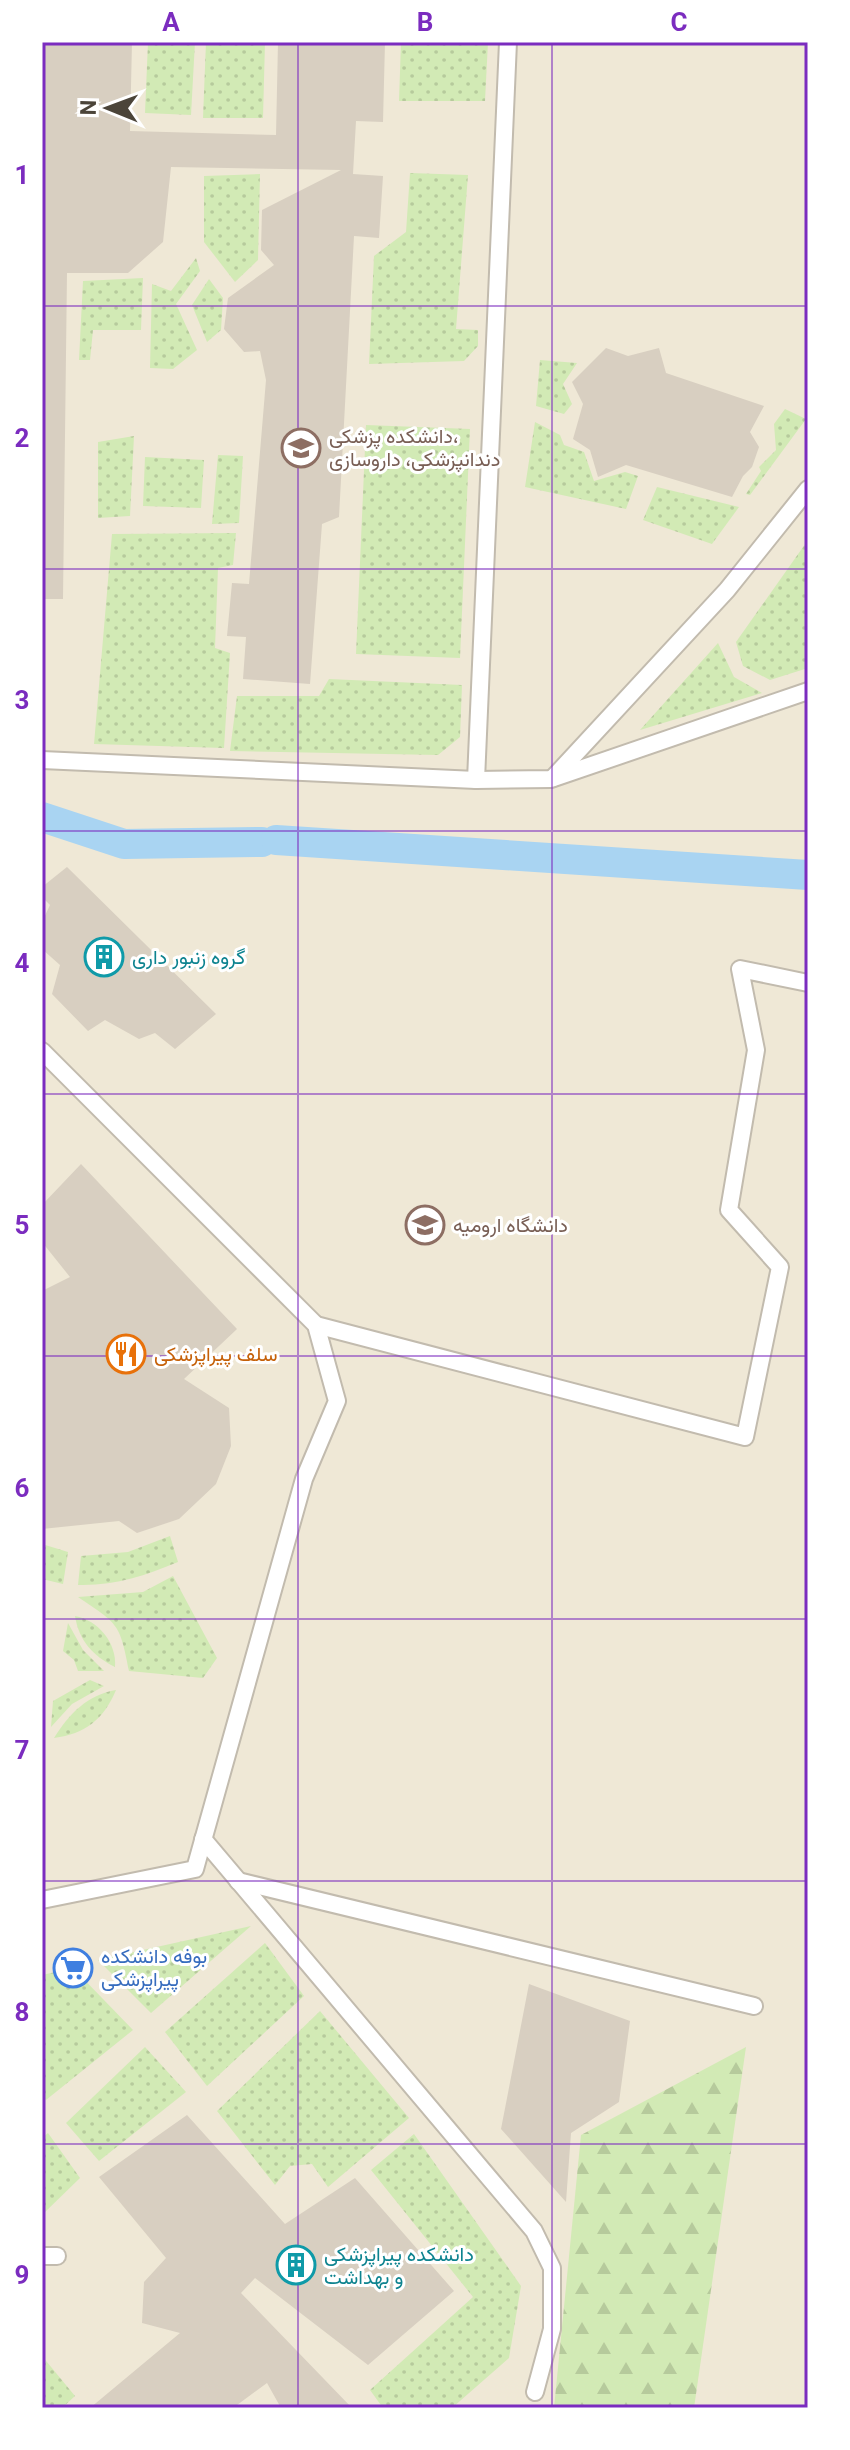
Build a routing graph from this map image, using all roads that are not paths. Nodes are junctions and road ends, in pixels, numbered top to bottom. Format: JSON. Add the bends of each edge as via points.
{"nodes":[{"id":1,"x":508,"y":42,"type":"edge"},
{"id":2,"x":808,"y":489,"type":"edge"},
{"id":3,"x":808,"y":691,"type":"edge"},
{"id":4,"x":42,"y":760,"type":"edge"},
{"id":5,"x":551,"y":779,"type":"junction"},
{"id":6,"x":476,"y":780,"type":"junction"},
{"id":7,"x":808,"y":983,"type":"edge"},
{"id":8,"x":42,"y":1051,"type":"edge"},
{"id":9,"x":316,"y":1325,"type":"junction"},
{"id":10,"x":203,"y":1839,"type":"junction"},
{"id":11,"x":238,"y":1881,"type":"junction"},
{"id":12,"x":42,"y":1900,"type":"edge"},
{"id":13,"x":754,"y":2006,"type":"dead end"},
{"id":14,"x":535,"y":2392,"type":"dead end"}],
"edges":[{"from":1,"to":6,"type":"lane"},
{"from":2,"to":5,"type":"lane","via":[[727,590]]},
{"from":3,"to":5,"type":"lane"},
{"from":4,"to":6,"type":"lane"},
{"from":5,"to":6,"type":"lane"},
{"from":7,"to":9,"type":"lane","via":[[740,969],[756,1050],[729,1210],[780,1267],[745,1437]]},
{"from":8,"to":9,"type":"lane"},
{"from":9,"to":10,"type":"lane","via":[[337,1401],[304,1479]]},
{"from":10,"to":11,"type":"lane"},
{"from":10,"to":12,"type":"lane","via":[[195,1869]]},
{"from":11,"to":13,"type":"lane"},
{"from":11,"to":14,"type":"lane","via":[[534,2231],[552,2268],[552,2329]]}]}
